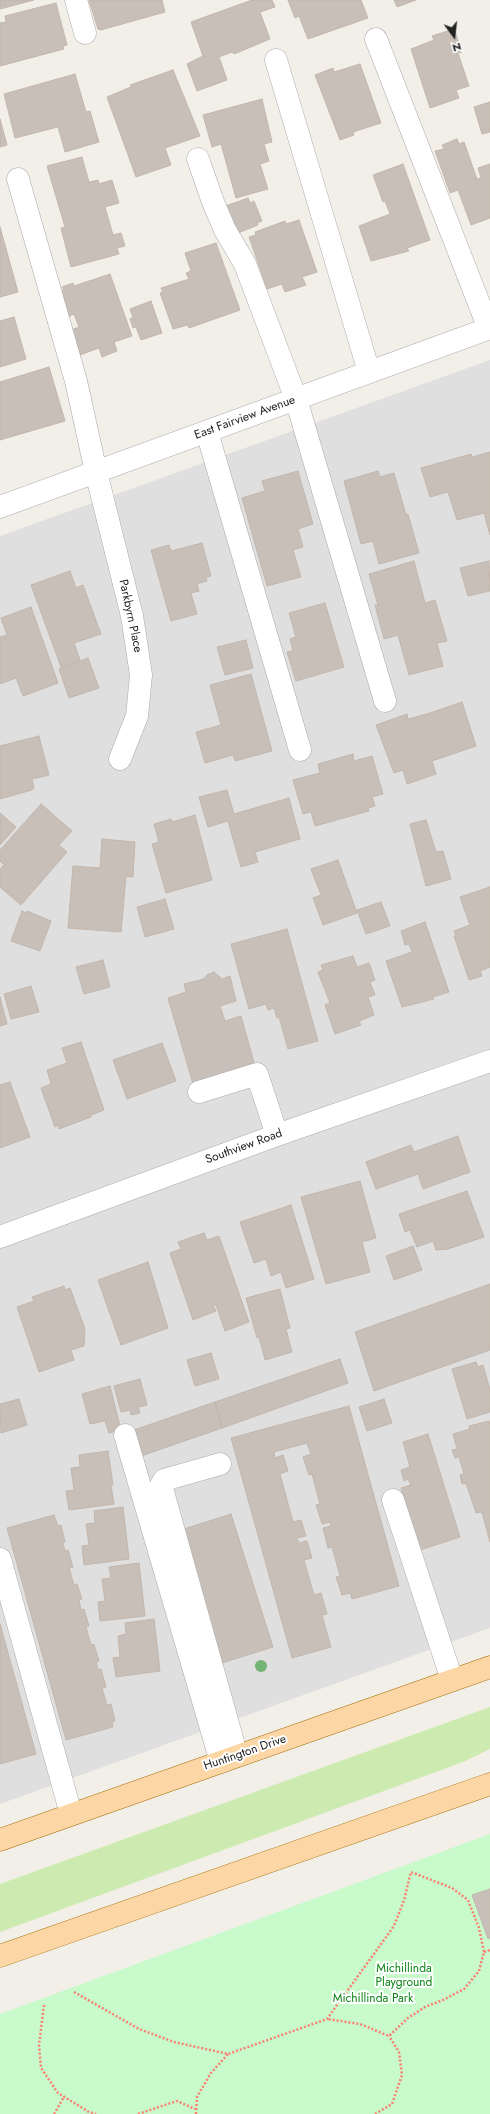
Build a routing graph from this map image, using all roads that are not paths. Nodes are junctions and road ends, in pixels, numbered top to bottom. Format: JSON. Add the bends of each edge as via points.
{"nodes":[{"id":1,"x":76,"y":0,"type":"edge"},
{"id":2,"x":85,"y":33,"type":"dead end"},
{"id":3,"x":376,"y":39,"type":"dead end"},
{"id":4,"x":276,"y":60,"type":"dead end"},
{"id":5,"x":198,"y":158,"type":"dead end"},
{"id":6,"x":18,"y":179,"type":"dead end"},
{"id":7,"x":490,"y":329,"type":"edge"},
{"id":8,"x":370,"y":372,"type":"junction"},
{"id":9,"x":296,"y":399,"type":"junction"},
{"id":10,"x":207,"y":432,"type":"junction"},
{"id":11,"x":96,"y":472,"type":"junction"},
{"id":12,"x":0,"y":506,"type":"edge"},
{"id":13,"x":385,"y":701,"type":"dead end"},
{"id":14,"x":300,"y":750,"type":"dead end"},
{"id":15,"x":120,"y":759,"type":"dead end"},
{"id":16,"x":490,"y":1061,"type":"edge"},
{"id":17,"x":199,"y":1092,"type":"dead end"},
{"id":18,"x":276,"y":1135,"type":"junction"},
{"id":19,"x":0,"y":1237,"type":"edge"},
{"id":20,"x":125,"y":1435,"type":"dead end"},
{"id":21,"x":220,"y":1464,"type":"dead end"},
{"id":22,"x":393,"y":1500,"type":"dead end"},
{"id":23,"x":0,"y":1559,"type":"edge"},
{"id":24,"x":490,"y":1667,"type":"edge"},
{"id":25,"x":452,"y":1680,"type":"junction"},
{"id":26,"x":229,"y":1759,"type":"junction"},
{"id":27,"x":490,"y":1784,"type":"edge"},
{"id":28,"x":71,"y":1814,"type":"junction"},
{"id":29,"x":0,"y":1840,"type":"edge"},
{"id":30,"x":0,"y":1956,"type":"edge"}],
"edges":[{"from":1,"to":2,"type":"street"},
{"from":3,"to":7,"type":"street"},
{"from":4,"to":8,"type":"street"},
{"from":5,"to":9,"type":"street","via":[[225,230],[245,264]]},
{"from":6,"to":11,"type":"street","name":"Parkbyrn Place","via":[[76,382]]},
{"from":7,"to":8,"type":"street","name":"East Fairview Avenue"},
{"from":8,"to":9,"type":"street","name":"East Fairview Avenue"},
{"from":9,"to":10,"type":"street","name":"East Fairview Avenue"},
{"from":9,"to":13,"type":"street"},
{"from":10,"to":11,"type":"street","name":"East Fairview Avenue"},
{"from":10,"to":14,"type":"street"},
{"from":11,"to":12,"type":"street","name":"East Fairview Avenue"},
{"from":11,"to":15,"type":"street","name":"Parkbyrn Place","via":[[132,616],[141,675],[137,716]]},
{"from":16,"to":18,"type":"street","name":"Southview Road"},
{"from":17,"to":18,"type":"street","via":[[257,1074]]},
{"from":18,"to":19,"type":"street","name":"Southview Road"},
{"from":20,"to":26,"type":"street"},
{"from":21,"to":26,"type":"street","via":[[164,1480],[160,1485]]},
{"from":22,"to":25,"type":"street"},
{"from":23,"to":28,"type":"street"},
{"from":24,"to":25,"type":"main road","name":"Huntington Drive"},
{"from":25,"to":26,"type":"main road","name":"Huntington Drive"},
{"from":26,"to":28,"type":"main road","name":"Huntington Drive"},
{"from":27,"to":30,"type":"main road"},
{"from":28,"to":29,"type":"main road","name":"Huntington Drive"}]}
